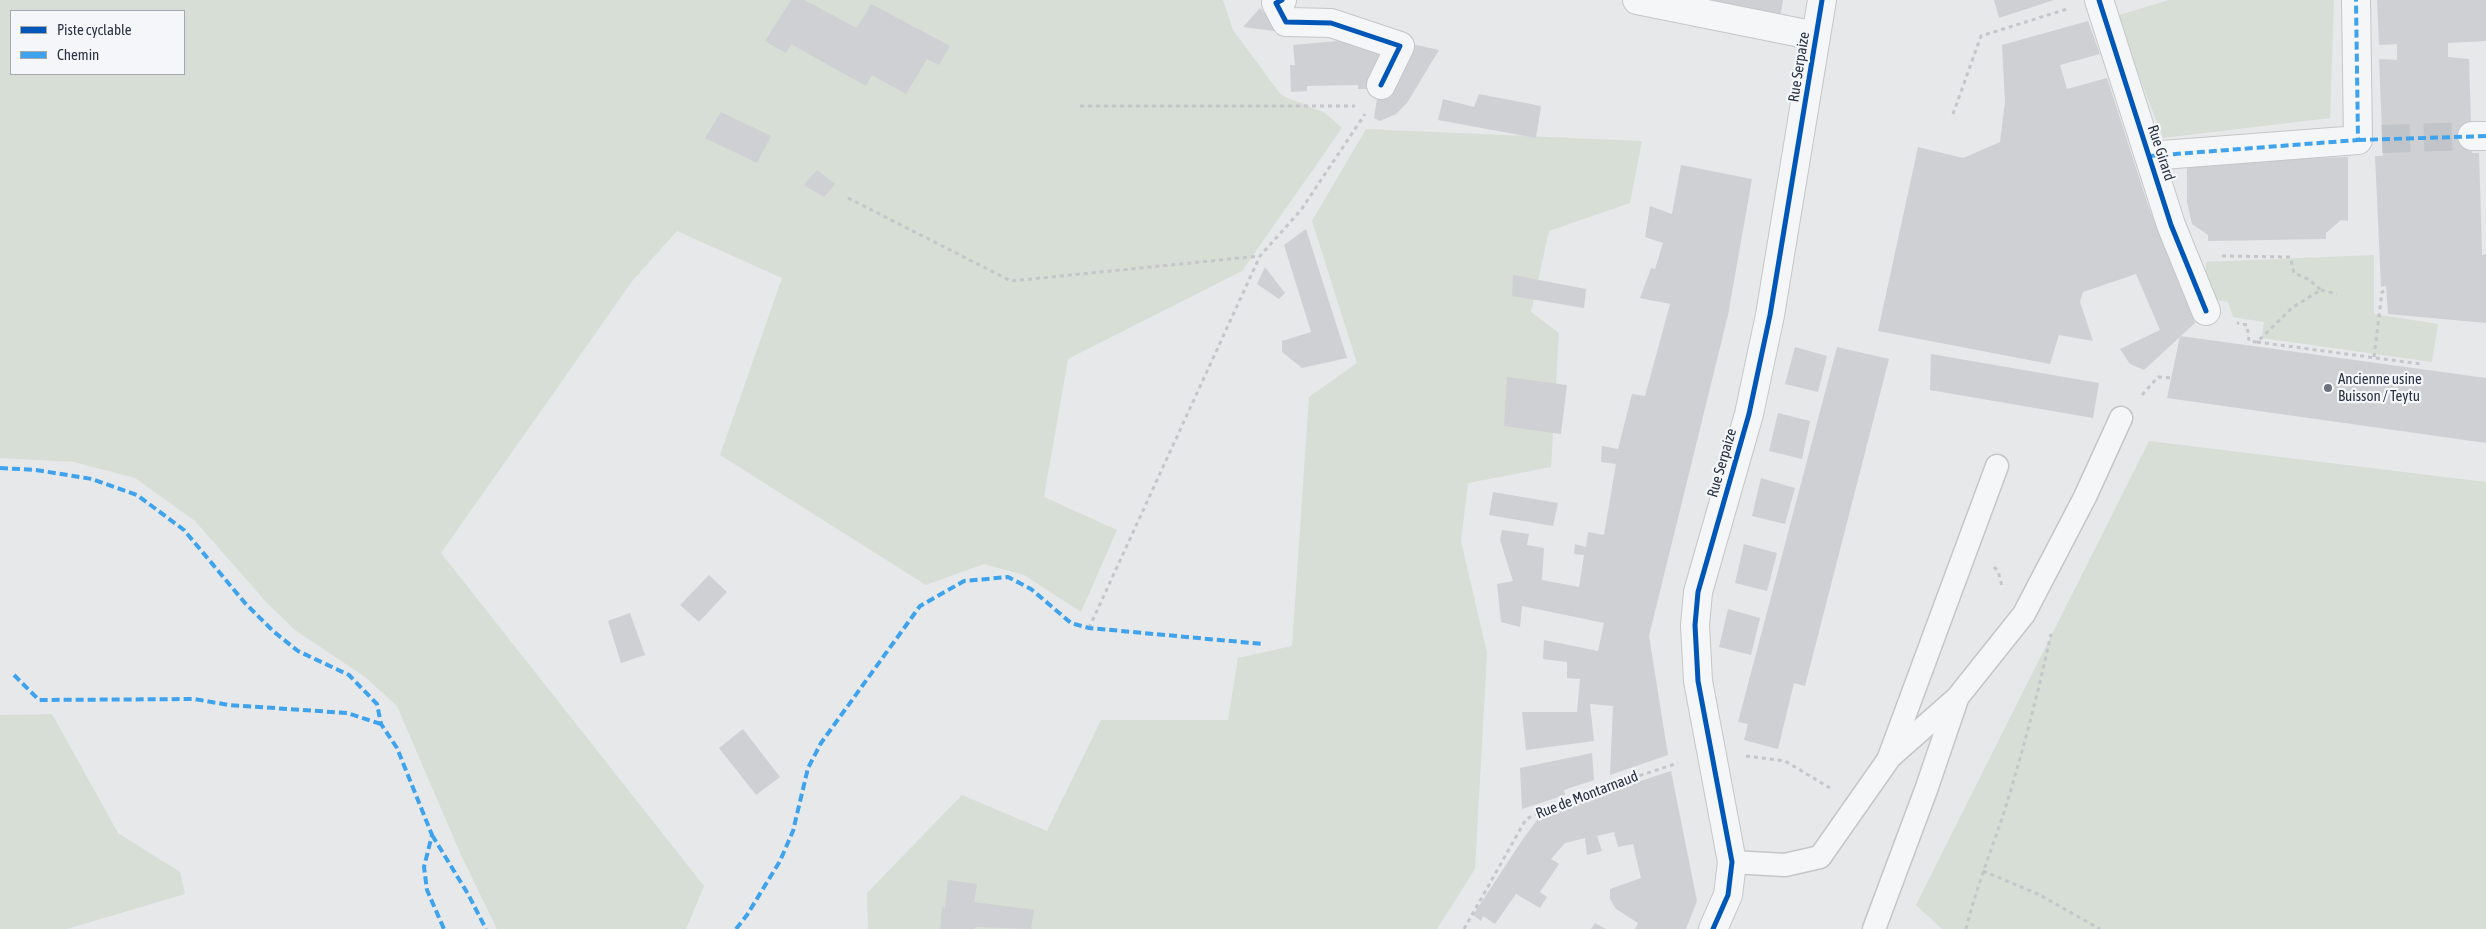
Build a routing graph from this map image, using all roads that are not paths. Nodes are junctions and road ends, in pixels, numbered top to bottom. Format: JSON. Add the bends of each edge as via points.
{"nodes":[{"id":1,"x":1282,"y":0,"type":"edge"},
{"id":2,"x":1637,"y":0,"type":"edge"},
{"id":3,"x":1822,"y":0,"type":"edge"},
{"id":4,"x":2099,"y":0,"type":"edge"},
{"id":5,"x":2356,"y":0,"type":"edge"},
{"id":6,"x":1816,"y":36,"type":"junction"},
{"id":7,"x":1376,"y":96,"type":"road end"},
{"id":8,"x":2149,"y":156,"type":"junction"},
{"id":9,"x":2206,"y":311,"type":"dead end"},
{"id":10,"x":2121,"y":418,"type":"dead end"},
{"id":11,"x":1997,"y":466,"type":"dead end"},
{"id":12,"x":1957,"y":698,"type":"junction"},
{"id":13,"x":1888,"y":760,"type":"junction"},
{"id":14,"x":1732,"y":862,"type":"junction"},
{"id":15,"x":1713,"y":929,"type":"edge"},
{"id":16,"x":1874,"y":929,"type":"edge"}],
"edges":[{"from":1,"to":7,"type":"street","via":[[1276,3],[1286,22],[1331,23],[1400,46]]},
{"from":2,"to":6,"type":"street"},
{"from":3,"to":6,"type":"street","name":"Rue Serpaize"},
{"from":4,"to":8,"type":"street","name":"Rue Girard"},
{"from":5,"to":8,"type":"street","via":[[2370,140]]},
{"from":6,"to":14,"type":"street","name":"Rue Serpaize","via":[[1771,306],[1749,414],[1698,592],[1694,624],[1698,681]]},
{"from":8,"to":9,"type":"street","name":"Rue Girard"},
{"from":10,"to":12,"type":"lane","via":[[2085,497],[2024,614]]},
{"from":11,"to":13,"type":"lane"},
{"from":12,"to":13,"type":"lane"},
{"from":12,"to":16,"type":"lane"},
{"from":13,"to":14,"type":"lane","via":[[1820,857],[1785,865]]},
{"from":14,"to":15,"type":"street","name":"Rue Serpaize","via":[[1728,895]]}]}
